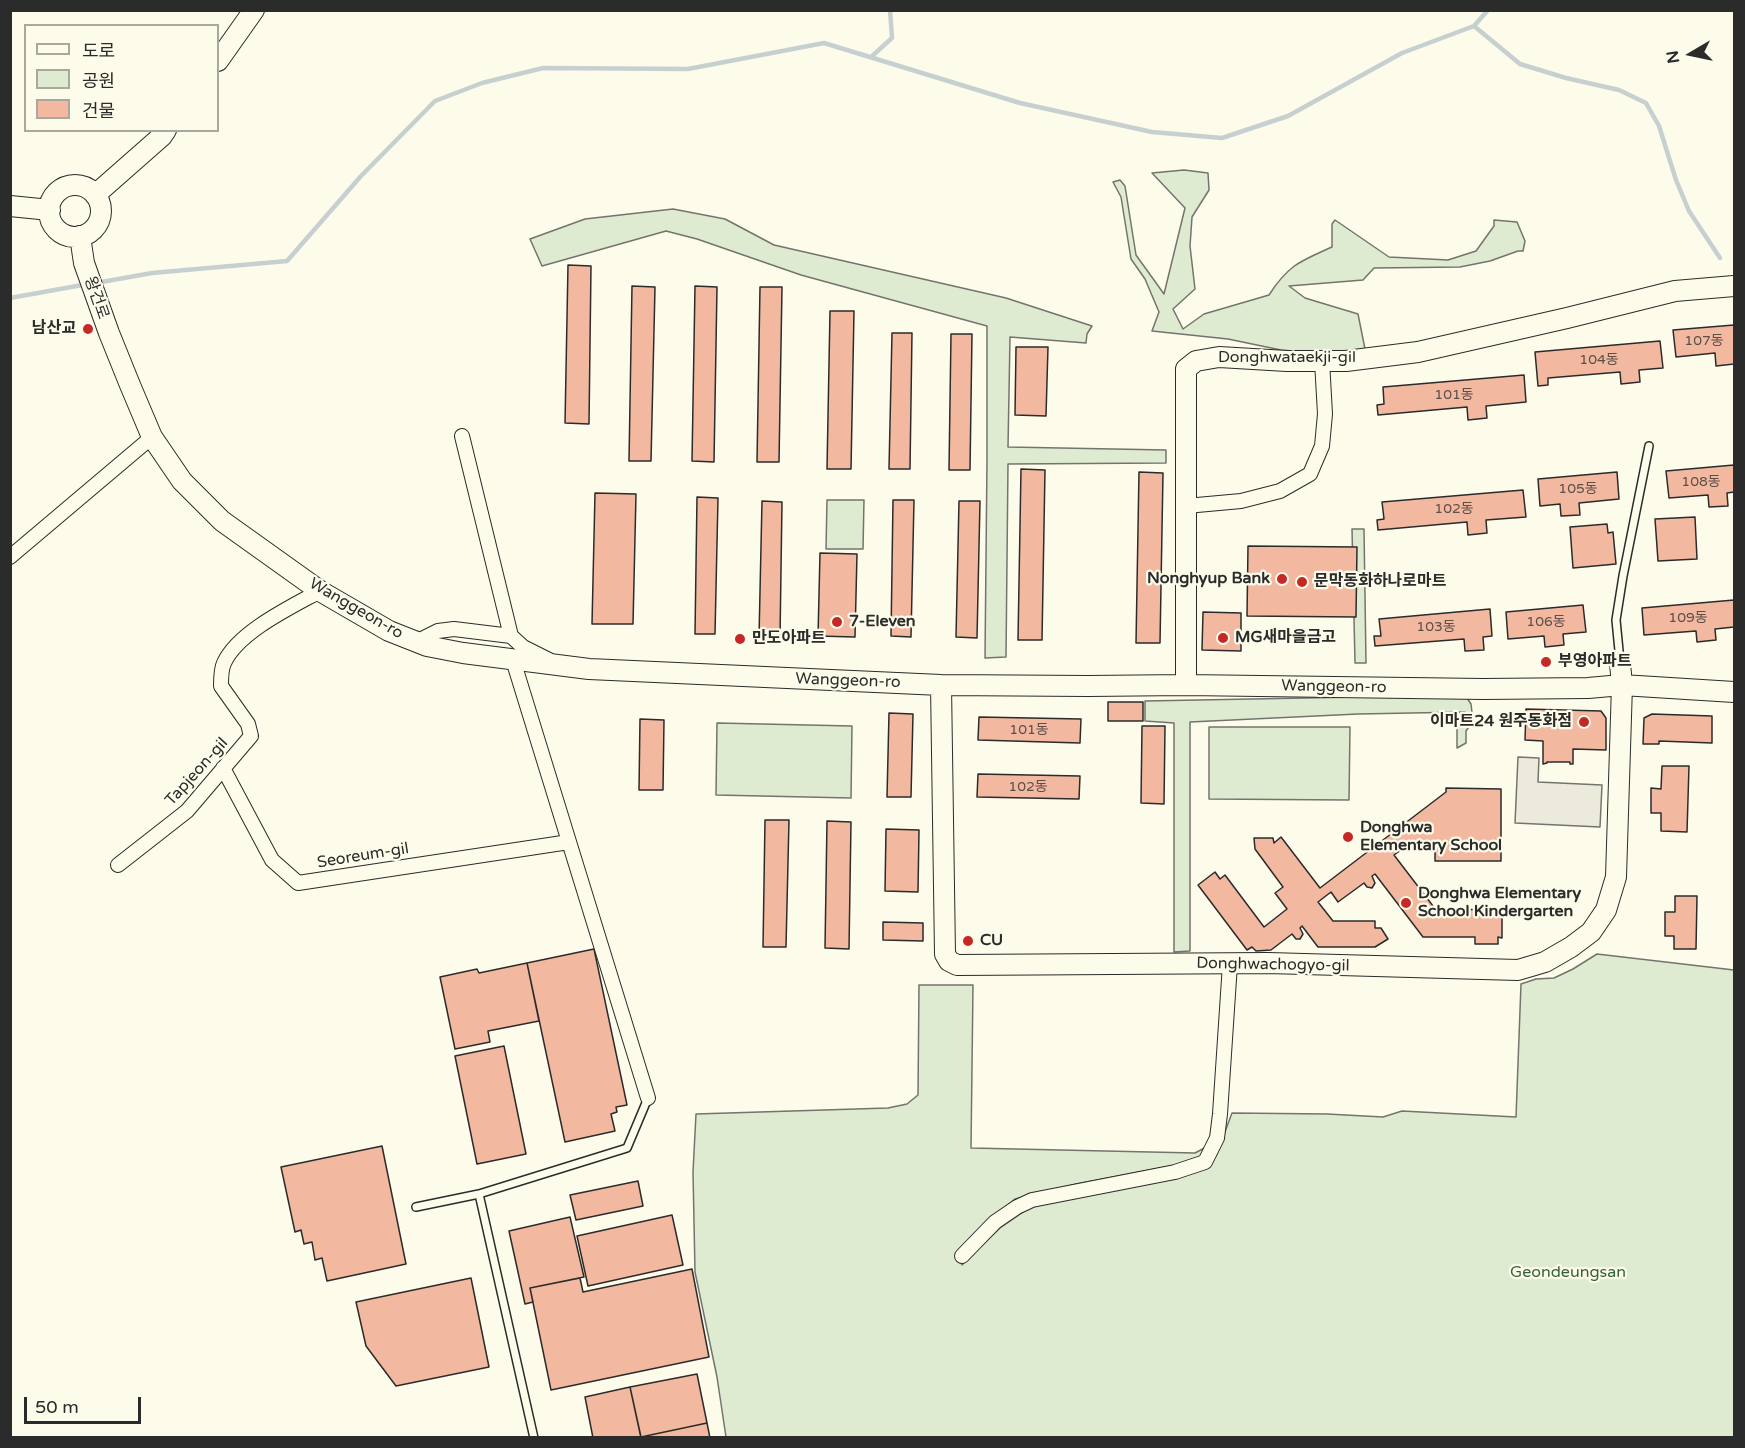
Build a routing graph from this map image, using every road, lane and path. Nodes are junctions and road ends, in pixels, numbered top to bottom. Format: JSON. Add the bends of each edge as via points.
{"nodes":[{"id":1,"x":254,"y":10,"type":"edge"},
{"id":2,"x":219,"y":60,"type":"edge"},
{"id":3,"x":165,"y":132,"type":"edge"},
{"id":4,"x":95,"y":195,"type":"junction"},
{"id":5,"x":10,"y":206,"type":"edge"},
{"id":6,"x":50,"y":210,"type":"junction"},
{"id":7,"x":80,"y":236,"type":"junction"},
{"id":8,"x":1734,"y":286,"type":"edge"},
{"id":9,"x":108,"y":333,"type":"joint"},
{"id":10,"x":1322,"y":361,"type":"junction"},
{"id":11,"x":462,"y":436,"type":"dead end"},
{"id":12,"x":152,"y":437,"type":"junction"},
{"id":13,"x":1649,"y":446,"type":"dead end"},
{"id":14,"x":1186,"y":506,"type":"junction"},
{"id":15,"x":10,"y":557,"type":"edge"},
{"id":16,"x":320,"y":591,"type":"junction"},
{"id":17,"x":511,"y":636,"type":"junction"},
{"id":18,"x":416,"y":642,"type":"junction"},
{"id":19,"x":513,"y":660,"type":"junction"},
{"id":20,"x":1620,"y":663,"type":"joint"},
{"id":21,"x":561,"y":666,"type":"junction"},
{"id":22,"x":941,"y":684,"type":"junction"},
{"id":23,"x":1186,"y":685,"type":"junction"},
{"id":24,"x":1622,"y":686,"type":"junction"},
{"id":25,"x":1734,"y":692,"type":"edge"},
{"id":26,"x":223,"y":768,"type":"junction"},
{"id":27,"x":569,"y":842,"type":"junction"},
{"id":28,"x":118,"y":865,"type":"dead end"},
{"id":29,"x":1230,"y":964,"type":"junction"},
{"id":30,"x":648,"y":1098,"type":"joint"},
{"id":31,"x":479,"y":1194,"type":"junction"},
{"id":32,"x":416,"y":1207,"type":"dead end"},
{"id":33,"x":962,"y":1256,"type":"dead end"},
{"id":34,"x":534,"y":1437,"type":"edge"}],
"edges":[{"from":1,"to":2,"type":"street"},
{"from":3,"to":4,"type":"street"},
{"from":4,"to":6,"type":"street","via":[[81,186],[66,187],[54,197]]},
{"from":4,"to":7,"type":"street","via":[[100,217],[92,230]]},
{"from":5,"to":6,"type":"street"},
{"from":6,"to":7,"type":"street","via":[[51,220],[61,232]]},
{"from":7,"to":9,"type":"street","name":"왕건로","via":[[84,263]]},
{"from":8,"to":10,"type":"street","name":"Donghwataekji-gil","via":[[1675,291],[1418,352]]},
{"from":9,"to":12,"type":"street","name":"Wanggeon-ro"},
{"from":10,"to":14,"type":"street","via":[[1322,447],[1310,474],[1280,491],[1241,501]]},
{"from":10,"to":14,"type":"street","name":"Donghwataekji-gil","via":[[1219,357],[1196,361],[1186,369]]},
{"from":11,"to":17,"type":"street"},
{"from":12,"to":15,"type":"street"},
{"from":12,"to":16,"type":"street","name":"Wanggeon-ro","via":[[182,481],[222,521]]},
{"from":13,"to":20,"type":"lane","via":[[1616,620]]},
{"from":14,"to":23,"type":"street","name":"Donghwataekji-gil"},
{"from":16,"to":18,"type":"street","name":"Wanggeon-ro","via":[[388,631]]},
{"from":16,"to":26,"type":"street","name":"Tapjeon-gil","via":[[259,626],[223,664],[221,686],[248,724],[251,735]]},
{"from":17,"to":18,"type":"street","via":[[438,631]]},
{"from":17,"to":21,"type":"street","via":[[523,647]]},
{"from":18,"to":19,"type":"street","name":"Wanggeon-ro"},
{"from":19,"to":21,"type":"street","name":"Wanggeon-ro"},
{"from":19,"to":27,"type":"street"},
{"from":20,"to":24,"type":"street","name":"Donghwachogyo-gil"},
{"from":21,"to":22,"type":"street","name":"Wanggeon-ro"},
{"from":22,"to":23,"type":"street","name":"Wanggeon-ro"},
{"from":22,"to":29,"type":"street","name":"Donghwachogyo-gil","via":[[945,954],[949,961],[957,965]]},
{"from":23,"to":24,"type":"street","name":"Wanggeon-ro"},
{"from":24,"to":25,"type":"street","name":"Wanggeon-ro"},
{"from":24,"to":29,"type":"street","name":"Donghwachogyo-gil","via":[[1616,877],[1606,910],[1591,932],[1570,947],[1545,962],[1518,970]]},
{"from":26,"to":27,"type":"street","name":"Seoreum-gil","via":[[272,860],[298,883]]},
{"from":26,"to":28,"type":"street","name":"Tapjeon-gil","via":[[187,811]]},
{"from":27,"to":30,"type":"street"},
{"from":29,"to":33,"type":"street","via":[[1217,1138],[1205,1162],[1175,1172],[1032,1200],[994,1221]]},
{"from":30,"to":31,"type":"lane","via":[[627,1148]]},
{"from":31,"to":32,"type":"lane"},
{"from":31,"to":34,"type":"lane"}]}
